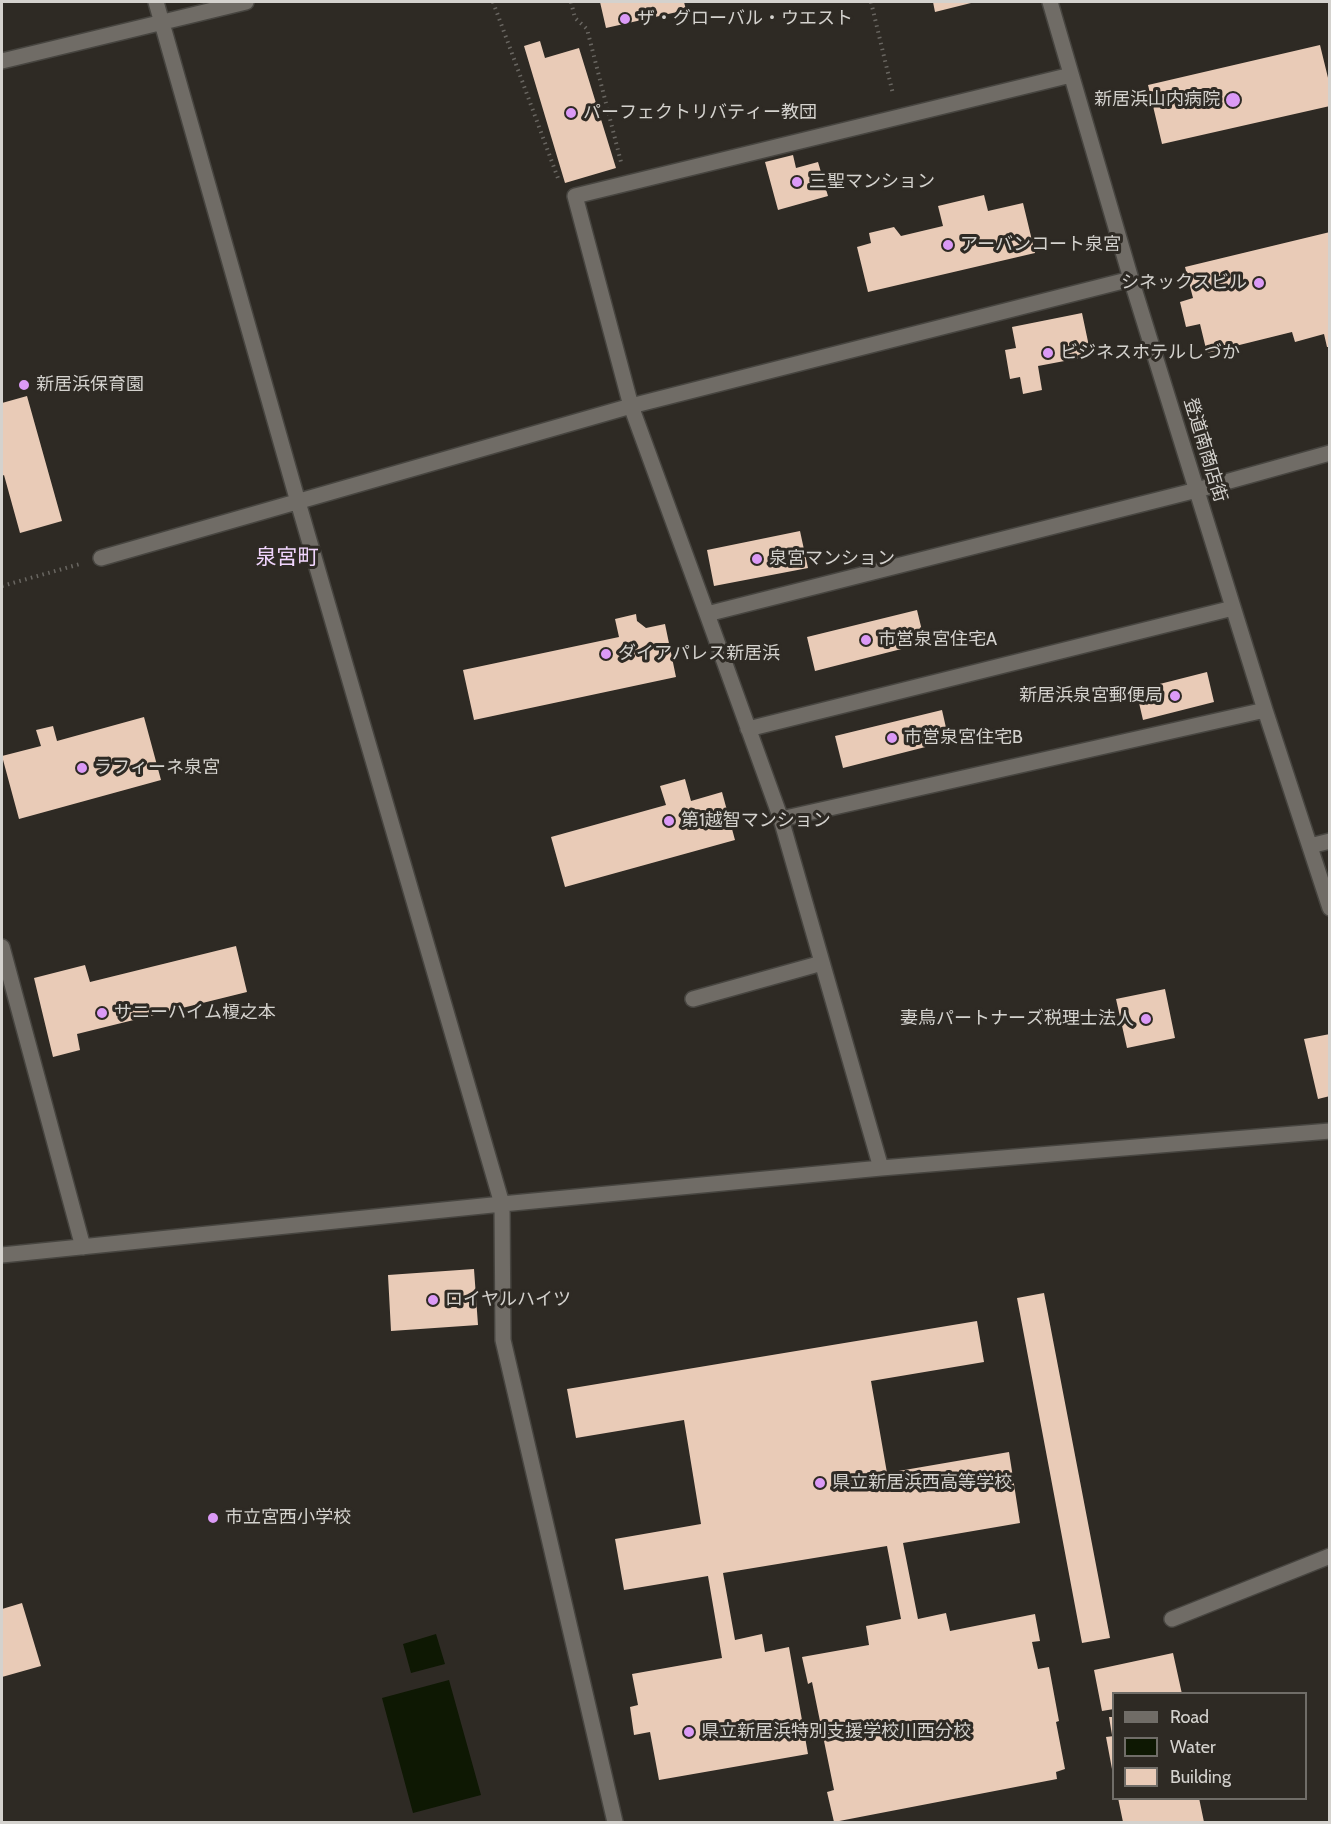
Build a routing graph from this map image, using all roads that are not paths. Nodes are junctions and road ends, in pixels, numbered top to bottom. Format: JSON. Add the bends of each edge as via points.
{"nodes":[{"id":1,"x":156,"y":2,"type":"edge"},
{"id":2,"x":246,"y":2,"type":"edge"},
{"id":3,"x":1050,"y":2,"type":"edge"},
{"id":4,"x":162,"y":23,"type":"junction"},
{"id":5,"x":2,"y":61,"type":"edge"},
{"id":6,"x":1071,"y":75,"type":"junction"},
{"id":7,"x":1131,"y":279,"type":"junction"},
{"id":8,"x":631,"y":406,"type":"junction"},
{"id":9,"x":1329,"y":453,"type":"edge"},
{"id":10,"x":1197,"y":490,"type":"junction"},
{"id":11,"x":298,"y":502,"type":"junction"},
{"id":12,"x":101,"y":558,"type":"road end"},
{"id":13,"x":1233,"y":608,"type":"junction"},
{"id":14,"x":707,"y":614,"type":"junction"},
{"id":15,"x":1265,"y":710,"type":"junction"},
{"id":16,"x":748,"y":729,"type":"junction"},
{"id":17,"x":781,"y":819,"type":"junction"},
{"id":18,"x":1329,"y":841,"type":"edge"},
{"id":19,"x":1310,"y":846,"type":"junction"},
{"id":20,"x":1329,"y":908,"type":"edge"},
{"id":21,"x":2,"y":946,"type":"edge"},
{"id":22,"x":822,"y":963,"type":"junction"},
{"id":23,"x":693,"y":999,"type":"dead end"},
{"id":24,"x":1329,"y":1131,"type":"edge"},
{"id":25,"x":881,"y":1168,"type":"junction"},
{"id":26,"x":502,"y":1204,"type":"junction"},
{"id":27,"x":83,"y":1247,"type":"junction"},
{"id":28,"x":2,"y":1255,"type":"edge"},
{"id":29,"x":1329,"y":1556,"type":"edge"},
{"id":30,"x":1172,"y":1619,"type":"dead end"},
{"id":31,"x":615,"y":1822,"type":"edge"}],
"edges":[{"from":1,"to":4,"type":"street"},
{"from":2,"to":4,"type":"street"},
{"from":3,"to":6,"type":"street","name":"登道南商店街"},
{"from":4,"to":5,"type":"street"},
{"from":4,"to":11,"type":"street"},
{"from":6,"to":7,"type":"street","name":"登道南商店街"},
{"from":6,"to":8,"type":"street","via":[[575,196]]},
{"from":7,"to":8,"type":"street"},
{"from":7,"to":10,"type":"street","name":"登道南商店街"},
{"from":8,"to":11,"type":"street"},
{"from":8,"to":14,"type":"street"},
{"from":9,"to":10,"type":"street"},
{"from":10,"to":13,"type":"street","name":"登道南商店街"},
{"from":10,"to":14,"type":"street"},
{"from":11,"to":12,"type":"street"},
{"from":11,"to":26,"type":"street"},
{"from":13,"to":15,"type":"street","name":"登道南商店街"},
{"from":13,"to":16,"type":"street"},
{"from":14,"to":16,"type":"street"},
{"from":15,"to":17,"type":"street"},
{"from":15,"to":19,"type":"street","name":"登道南商店街"},
{"from":16,"to":17,"type":"street"},
{"from":17,"to":22,"type":"street"},
{"from":18,"to":19,"type":"street"},
{"from":19,"to":20,"type":"street","name":"登道南商店街"},
{"from":21,"to":27,"type":"street"},
{"from":22,"to":23,"type":"street"},
{"from":22,"to":25,"type":"street"},
{"from":24,"to":25,"type":"street"},
{"from":25,"to":26,"type":"street"},
{"from":26,"to":27,"type":"street"},
{"from":26,"to":31,"type":"street","via":[[503,1340]]},
{"from":27,"to":28,"type":"street"},
{"from":29,"to":30,"type":"street"}]}
